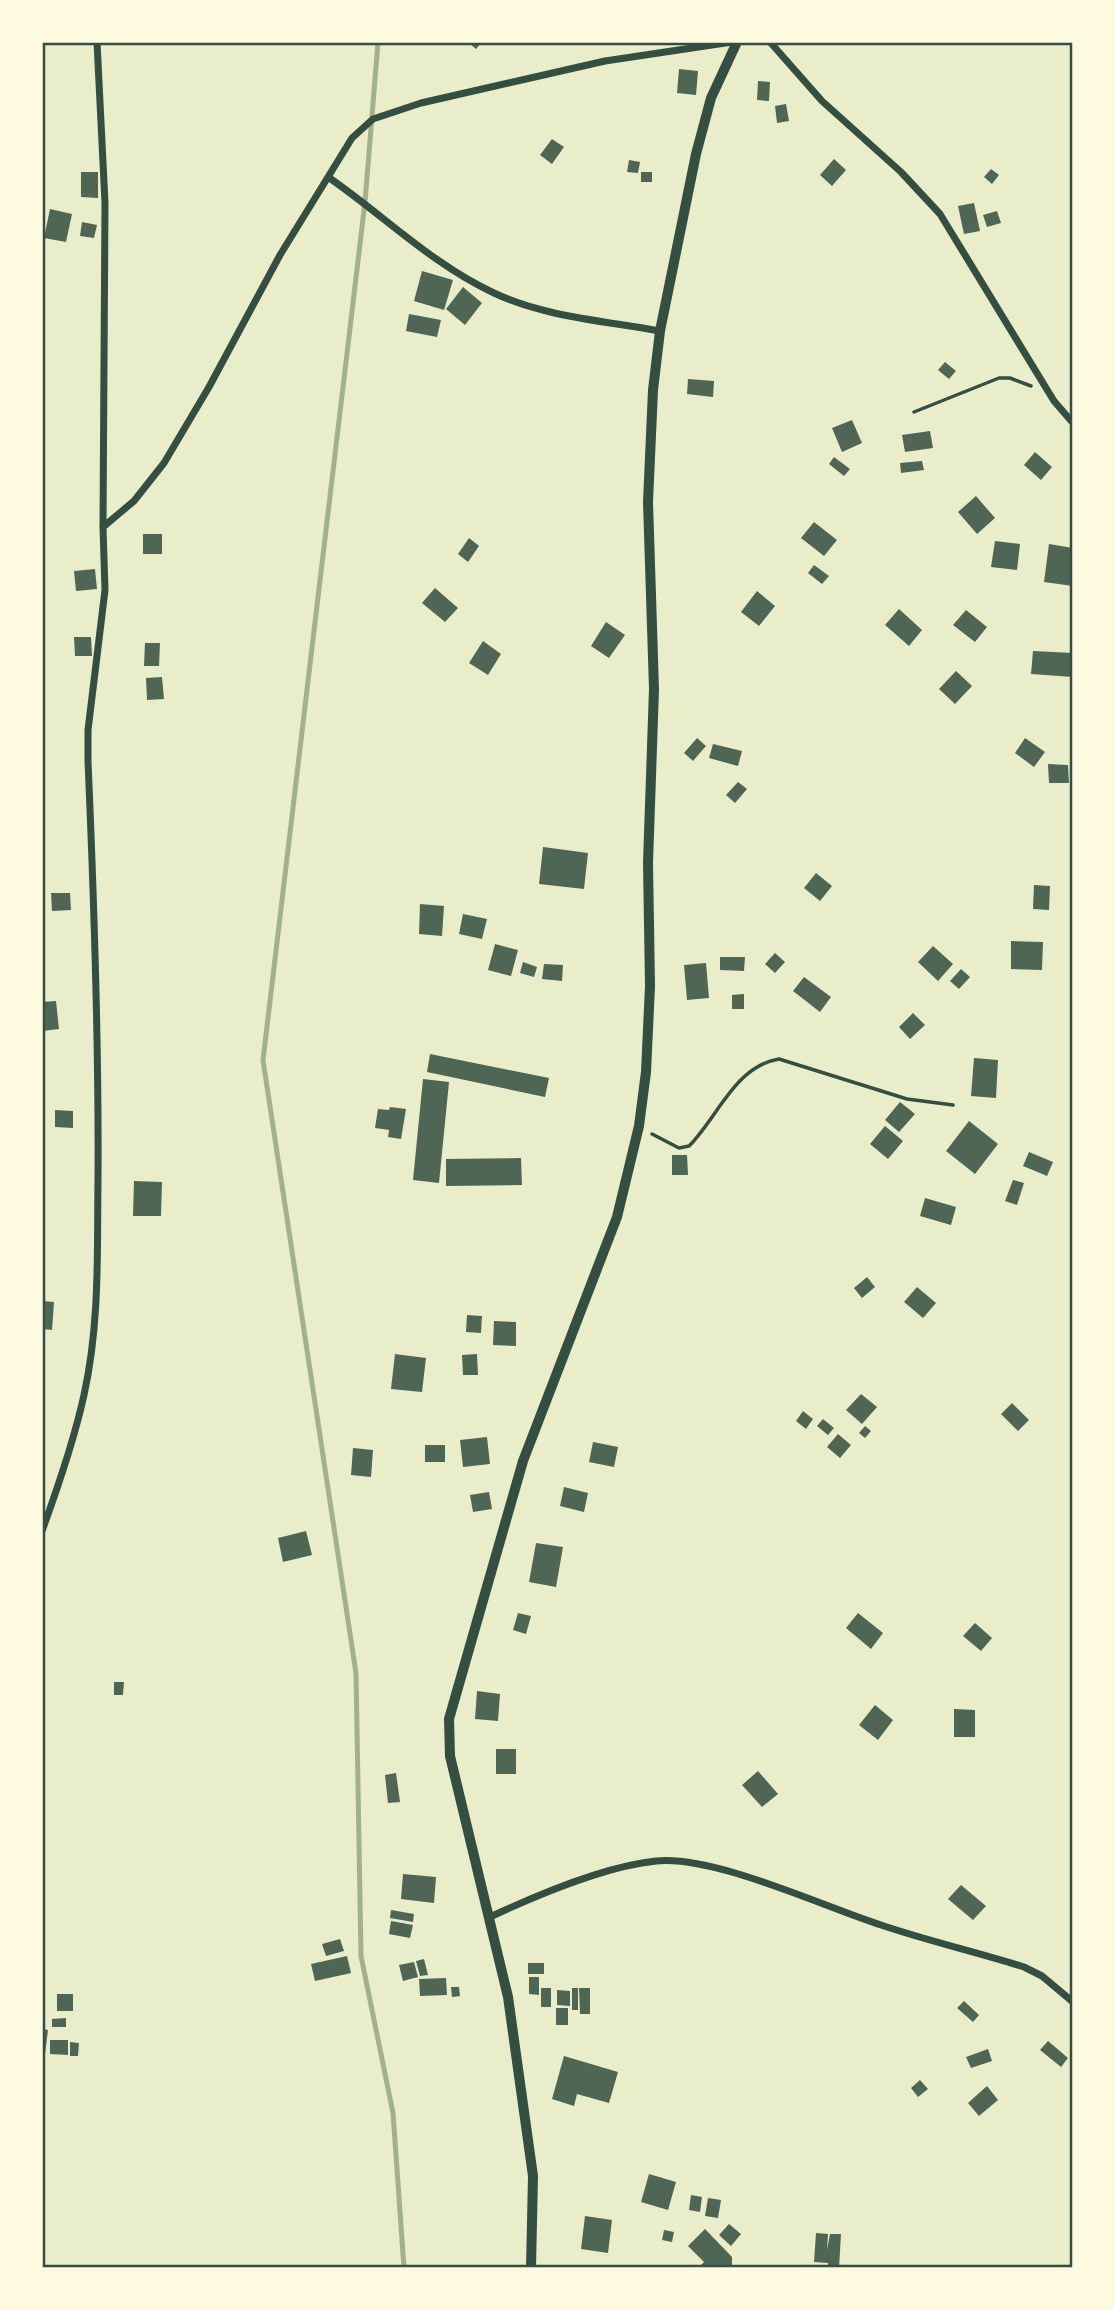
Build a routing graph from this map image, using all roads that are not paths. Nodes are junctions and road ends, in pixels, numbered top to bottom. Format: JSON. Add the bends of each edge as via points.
{"nodes":[{"id":1,"x":97,"y":42,"type":"edge"},
{"id":2,"x":734,"y":42,"type":"edge"},
{"id":3,"x":770,"y":42,"type":"edge"},
{"id":4,"x":328,"y":177,"type":"junction"},
{"id":5,"x":660,"y":331,"type":"junction"},
{"id":6,"x":1073,"y":423,"type":"edge"},
{"id":7,"x":103,"y":527,"type":"junction"},
{"id":8,"x":42,"y":1531,"type":"edge"},
{"id":9,"x":490,"y":1917,"type":"junction"},
{"id":10,"x":1073,"y":2002,"type":"edge"},
{"id":11,"x":531,"y":2268,"type":"edge"}],
"edges":[{"from":1,"to":7,"type":"street","via":[[105,203]]},
{"from":2,"to":4,"type":"street","via":[[605,61],[393,111],[362,127]]},
{"from":2,"to":5,"type":"street","via":[[704,121]]},
{"from":3,"to":6,"type":"street","via":[[822,102],[901,172],[940,214],[1049,394]]},
{"from":4,"to":5,"type":"street","via":[[494,294],[568,315]]},
{"from":4,"to":7,"type":"street","via":[[164,463],[134,501]]},
{"from":5,"to":9,"type":"street","via":[[648,470],[654,689],[646,1072],[639,1126],[617,1217],[523,1461],[449,1719],[450,1756]]},
{"from":7,"to":8,"type":"street","via":[[105,616],[88,730],[99,1100],[97,1289],[84,1395]]},
{"from":9,"to":10,"type":"street","via":[[543,1894],[634,1866],[655,1861],[697,1863],[883,1926],[1024,1967]]},
{"from":9,"to":11,"type":"street","via":[[508,1997],[530,2143]]}]}
